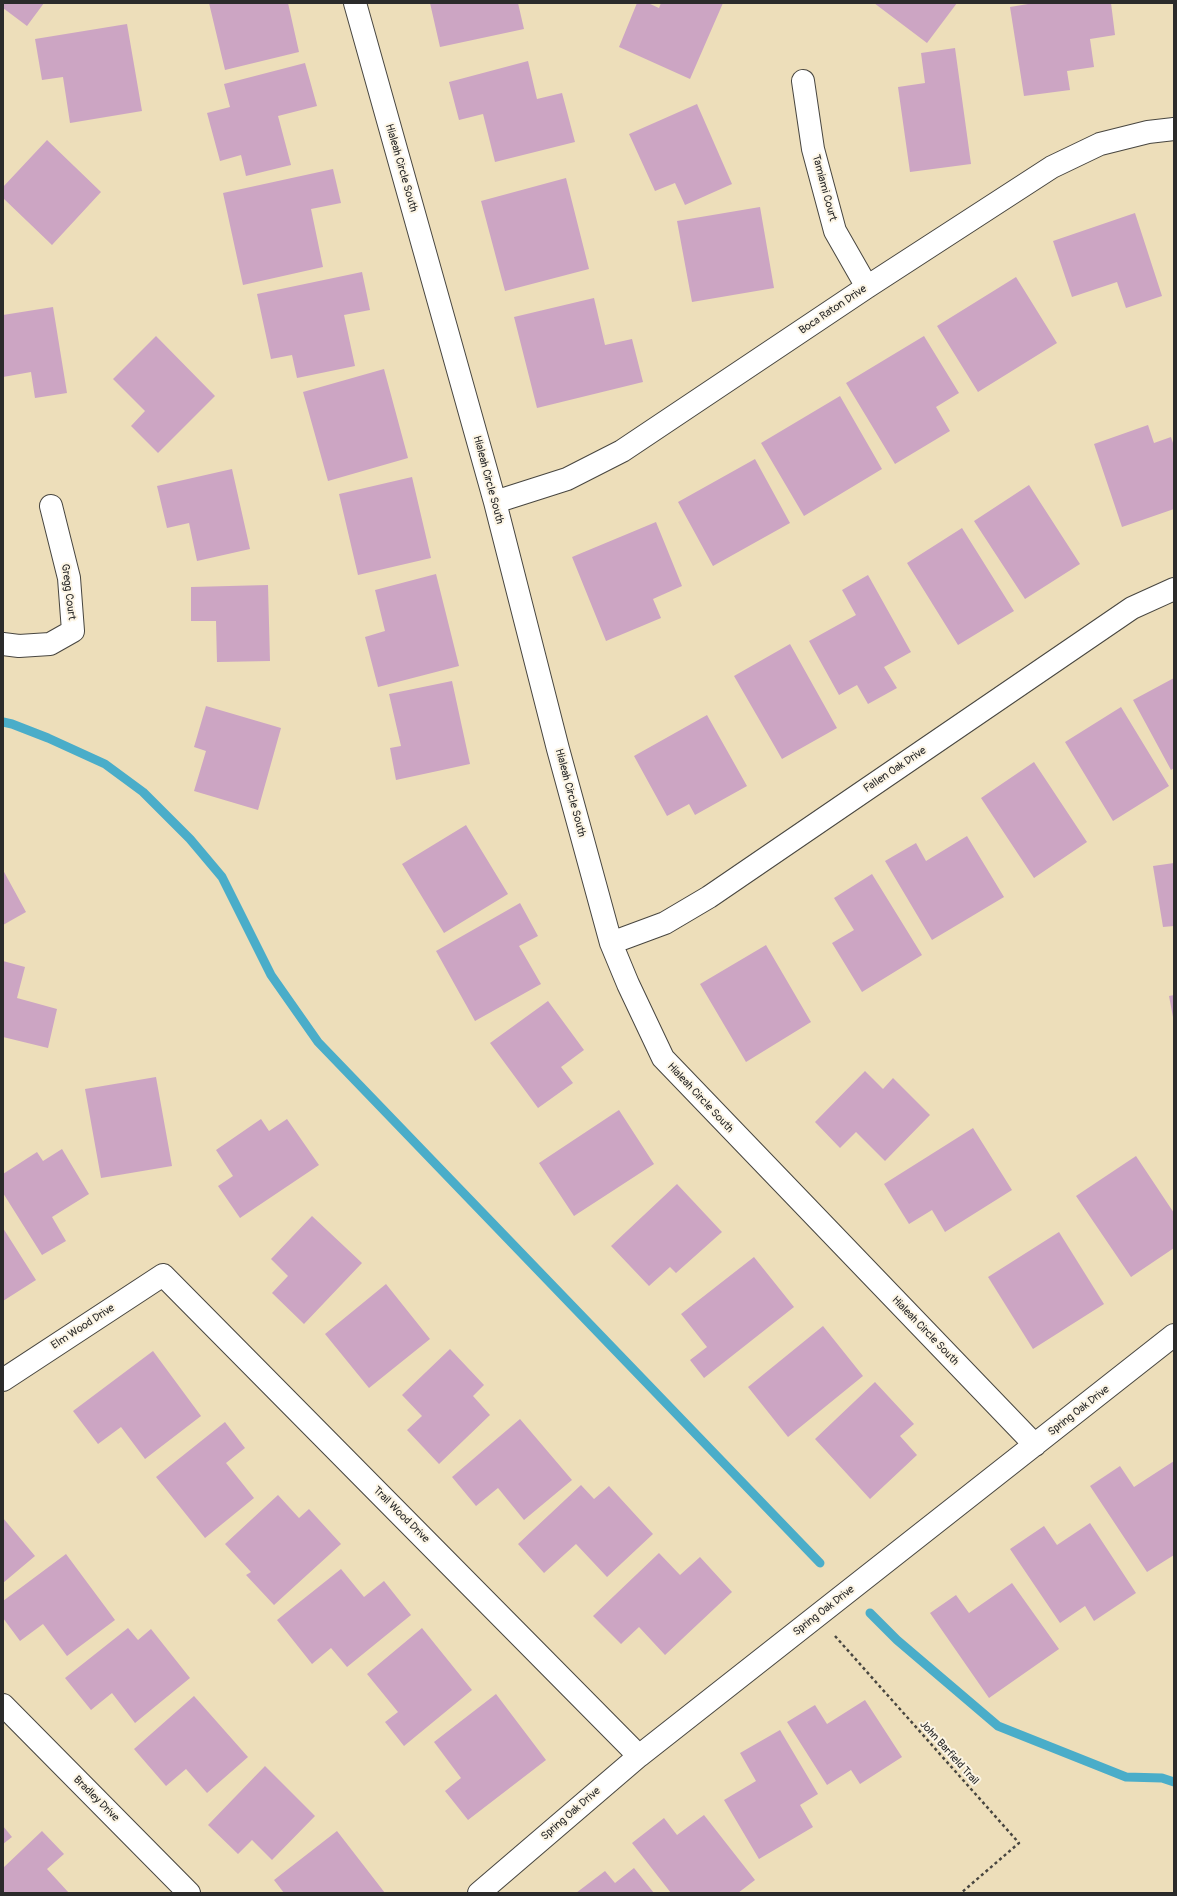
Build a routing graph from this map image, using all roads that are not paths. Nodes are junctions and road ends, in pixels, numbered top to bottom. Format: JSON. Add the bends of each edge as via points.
{"nodes":[{"id":1,"x":355,"y":3,"type":"edge"},
{"id":2,"x":803,"y":81,"type":"dead end"},
{"id":3,"x":1174,"y":129,"type":"edge"},
{"id":4,"x":866,"y":287,"type":"junction"},
{"id":5,"x":495,"y":502,"type":"junction"},
{"id":6,"x":51,"y":506,"type":"dead end"},
{"id":7,"x":1174,"y":589,"type":"edge"},
{"id":8,"x":3,"y":644,"type":"edge"},
{"id":9,"x":611,"y":943,"type":"junction"},
{"id":10,"x":163,"y":1275,"type":"joint"},
{"id":11,"x":1174,"y":1336,"type":"edge"},
{"id":12,"x":3,"y":1380,"type":"edge"},
{"id":13,"x":1035,"y":1446,"type":"junction"},
{"id":14,"x":3,"y":1705,"type":"edge"},
{"id":15,"x":639,"y":1756,"type":"junction"},
{"id":16,"x":189,"y":1893,"type":"edge"},
{"id":17,"x":479,"y":1893,"type":"edge"}],
"edges":[{"from":1,"to":5,"type":"street","name":"Hialeah Circle South"},
{"from":2,"to":4,"type":"street","name":"Tamiami Court","via":[[813,149],[835,231]]},
{"from":3,"to":4,"type":"street","name":"Boca Raton Drive","via":[[1148,132],[1100,144],[1052,167]]},
{"from":4,"to":5,"type":"street","name":"Boca Raton Drive","via":[[622,451],[567,480]]},
{"from":5,"to":9,"type":"street","name":"Hialeah Circle South"},
{"from":6,"to":8,"type":"street","name":"Gregg Court","via":[[69,578],[73,631],[50,644]]},
{"from":7,"to":9,"type":"street","name":"Fallen Oak Drive","via":[[1132,608],[710,898],[665,923]]},
{"from":9,"to":13,"type":"street","name":"Hialeah Circle South","via":[[663,1058]]},
{"from":10,"to":12,"type":"street","name":"Elm Wood Drive"},
{"from":10,"to":15,"type":"street","name":"Trail Wood Drive"},
{"from":11,"to":13,"type":"street","name":"Spring Oak Drive"},
{"from":13,"to":15,"type":"street","name":"Spring Oak Drive"},
{"from":14,"to":16,"type":"street","name":"Bradley Drive"},
{"from":15,"to":17,"type":"street","name":"Spring Oak Drive"}]}
